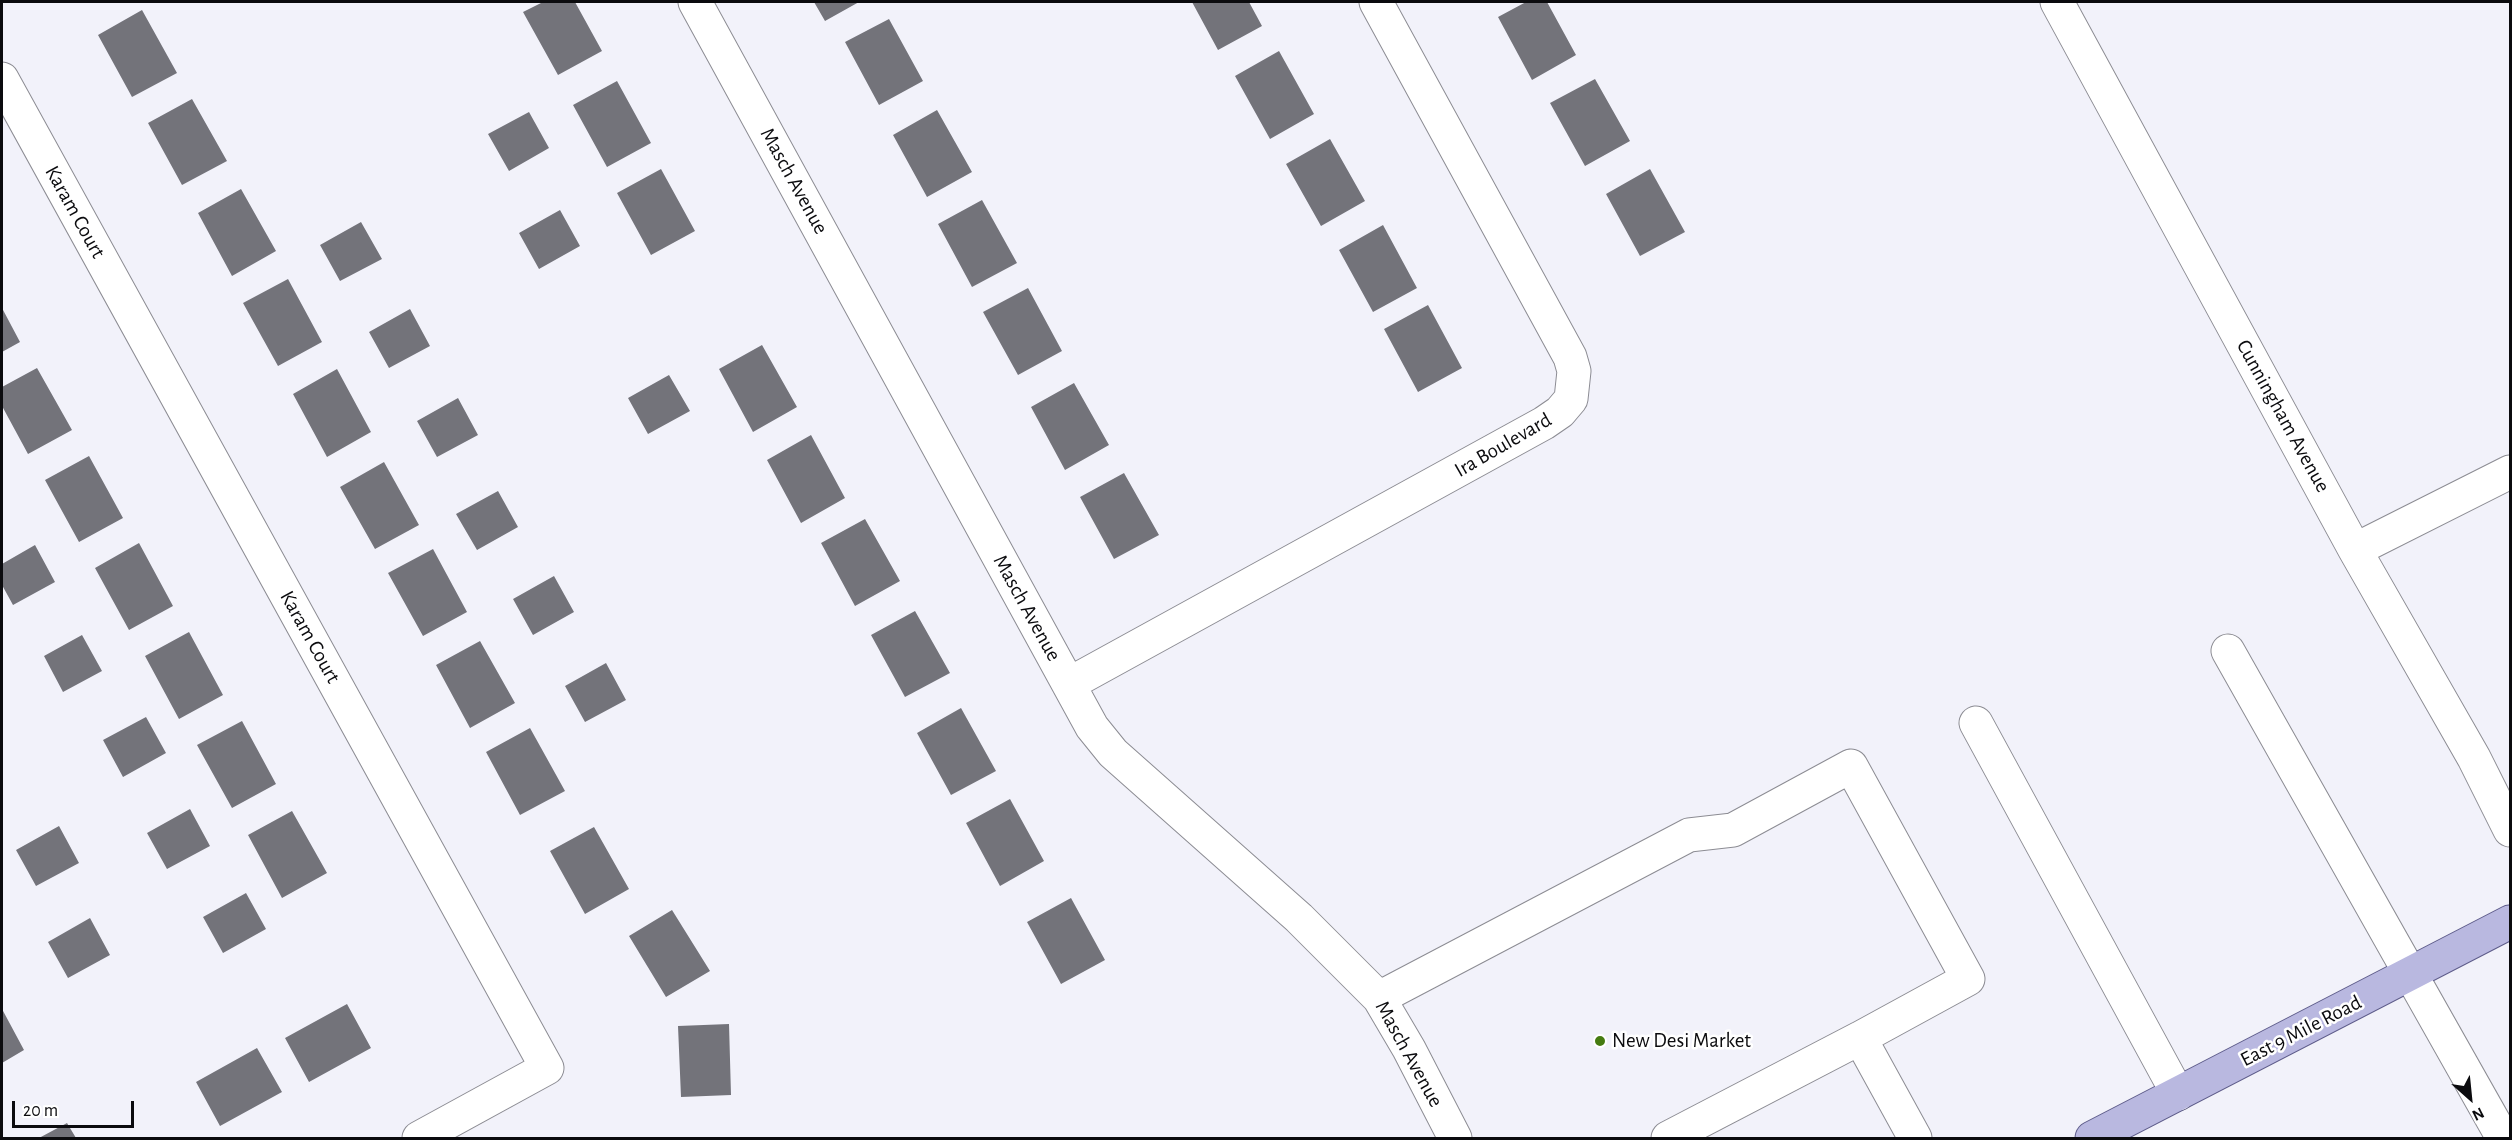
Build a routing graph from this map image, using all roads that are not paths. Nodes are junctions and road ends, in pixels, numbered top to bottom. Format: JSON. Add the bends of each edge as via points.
{"nodes":[{"id":1,"x":695,"y":2,"type":"edge"},
{"id":2,"x":1376,"y":2,"type":"edge"},
{"id":3,"x":2057,"y":2,"type":"edge"},
{"id":4,"x":2,"y":79,"type":"edge"},
{"id":5,"x":2511,"y":472,"type":"edge"},
{"id":6,"x":2355,"y":550,"type":"junction"},
{"id":7,"x":2228,"y":651,"type":"dead end"},
{"id":8,"x":1069,"y":684,"type":"junction"},
{"id":9,"x":1976,"y":723,"type":"dead end"},
{"id":10,"x":2511,"y":830,"type":"edge"},
{"id":11,"x":2511,"y":922,"type":"edge"},
{"id":12,"x":2410,"y":974,"type":"junction"},
{"id":13,"x":1378,"y":998,"type":"junction"},
{"id":14,"x":1860,"y":1038,"type":"junction"},
{"id":15,"x":2178,"y":1094,"type":"junction"},
{"id":16,"x":419,"y":1138,"type":"edge"},
{"id":17,"x":1455,"y":1138,"type":"edge"},
{"id":18,"x":1668,"y":1138,"type":"edge"},
{"id":19,"x":1914,"y":1138,"type":"edge"},
{"id":20,"x":2092,"y":1138,"type":"edge"},
{"id":21,"x":2503,"y":1138,"type":"edge"}],
"edges":[{"from":1,"to":8,"type":"street","name":"Masch Avenue"},
{"from":2,"to":8,"type":"street","name":"Ira Boulevard","via":[[1570,357],[1574,371],[1571,399],[1544,423]]},
{"from":3,"to":6,"type":"street","name":"Cunningham Avenue"},
{"from":4,"to":16,"type":"street","name":"Karam Court","via":[[547,1068]]},
{"from":5,"to":6,"type":"street"},
{"from":6,"to":10,"type":"street","name":"Cunningham Avenue"},
{"from":7,"to":12,"type":"street"},
{"from":8,"to":13,"type":"street","name":"Masch Avenue","via":[[1092,727],[1113,753],[1299,918]]},
{"from":9,"to":15,"type":"street"},
{"from":11,"to":12,"type":"main road","name":"East 9 Mile Road"},
{"from":12,"to":15,"type":"main road","name":"East 9 Mile Road"},
{"from":12,"to":21,"type":"street"},
{"from":13,"to":14,"type":"street","via":[[1689,835],[1733,830],[1851,766],[1968,979]]},
{"from":13,"to":17,"type":"street","name":"Masch Avenue"},
{"from":14,"to":18,"type":"street"},
{"from":14,"to":19,"type":"street"},
{"from":15,"to":20,"type":"main road","name":"East 9 Mile Road"}]}
